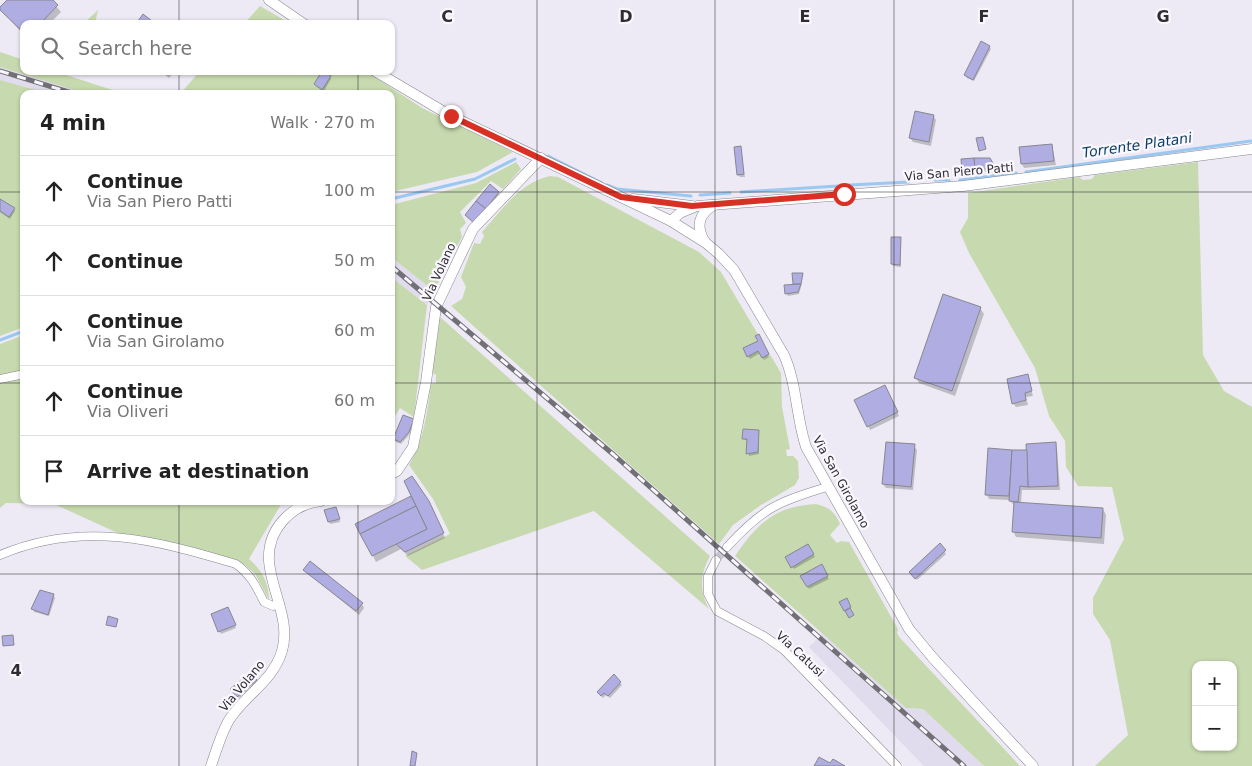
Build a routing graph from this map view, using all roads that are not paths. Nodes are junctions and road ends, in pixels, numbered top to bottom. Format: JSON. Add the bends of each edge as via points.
{"nodes":[{"id":1,"x":269,"y":0,"type":"edge"},
{"id":2,"x":298,"y":20,"type":"edge"},
{"id":3,"x":381,"y":75,"type":"edge"},
{"id":4,"x":1252,"y":149,"type":"edge"},
{"id":5,"x":541,"y":158,"type":"junction"},
{"id":6,"x":621,"y":197,"type":"junction"},
{"id":7,"x":715,"y":204,"type":"junction"},
{"id":8,"x":692,"y":206,"type":"junction"},
{"id":9,"x":671,"y":221,"type":"junction"},
{"id":10,"x":706,"y":243,"type":"junction"},
{"id":11,"x":20,"y":375,"type":"edge"},
{"id":12,"x":0,"y":379,"type":"edge"},
{"id":13,"x":395,"y":471,"type":"edge"},
{"id":14,"x":827,"y":487,"type":"junction"},
{"id":15,"x":301,"y":505,"type":"edge"},
{"id":16,"x":727,"y":547,"type":"tunnel mouth"},
{"id":17,"x":0,"y":555,"type":"edge"},
{"id":18,"x":716,"y":560,"type":"tunnel mouth"},
{"id":19,"x":280,"y":604,"type":"junction"},
{"id":20,"x":210,"y":766,"type":"edge"},
{"id":21,"x":897,"y":766,"type":"edge"},
{"id":22,"x":1033,"y":766,"type":"edge"}],
"edges":[{"from":1,"to":2,"type":"street"},
{"from":3,"to":5,"type":"street","name":"Via San Girolamo","via":[[443,112]]},
{"from":4,"to":7,"type":"street","name":"Via San Piero Patti","via":[[963,186]]},
{"from":5,"to":6,"type":"street","name":"Via San Girolamo"},
{"from":5,"to":13,"type":"street","name":"Via Volano","via":[[473,229],[436,307],[413,447]]},
{"from":6,"to":8,"type":"street","name":"Via San Piero Patti"},
{"from":6,"to":9,"type":"street","name":"Via San Girolamo"},
{"from":7,"to":8,"type":"street","name":"Via San Piero Patti"},
{"from":7,"to":10,"type":"street","via":[[699,221],[700,235]]},
{"from":8,"to":9,"type":"street"},
{"from":9,"to":10,"type":"street","name":"Via San Girolamo"},
{"from":10,"to":14,"type":"street","name":"Via San Girolamo","via":[[734,270],[784,356],[791,374],[799,428]]},
{"from":11,"to":12,"type":"street"},
{"from":14,"to":16,"type":"street","via":[[769,508]]},
{"from":14,"to":22,"type":"street","name":"Via San Girolamo","via":[[909,629]]},
{"from":15,"to":19,"type":"street","name":"Via Volano","via":[[281,521],[271,543],[269,561]]},
{"from":17,"to":19,"type":"street","via":[[47,540],[122,536],[150,540],[236,564],[256,582],[264,602],[273,606]]},
{"from":18,"to":21,"type":"street","name":"Via Catusi","via":[[708,576],[708,594],[717,611],[784,650]]},
{"from":19,"to":20,"type":"street","name":"Via Volano","via":[[284,639],[278,660],[264,683],[230,719]]}]}
